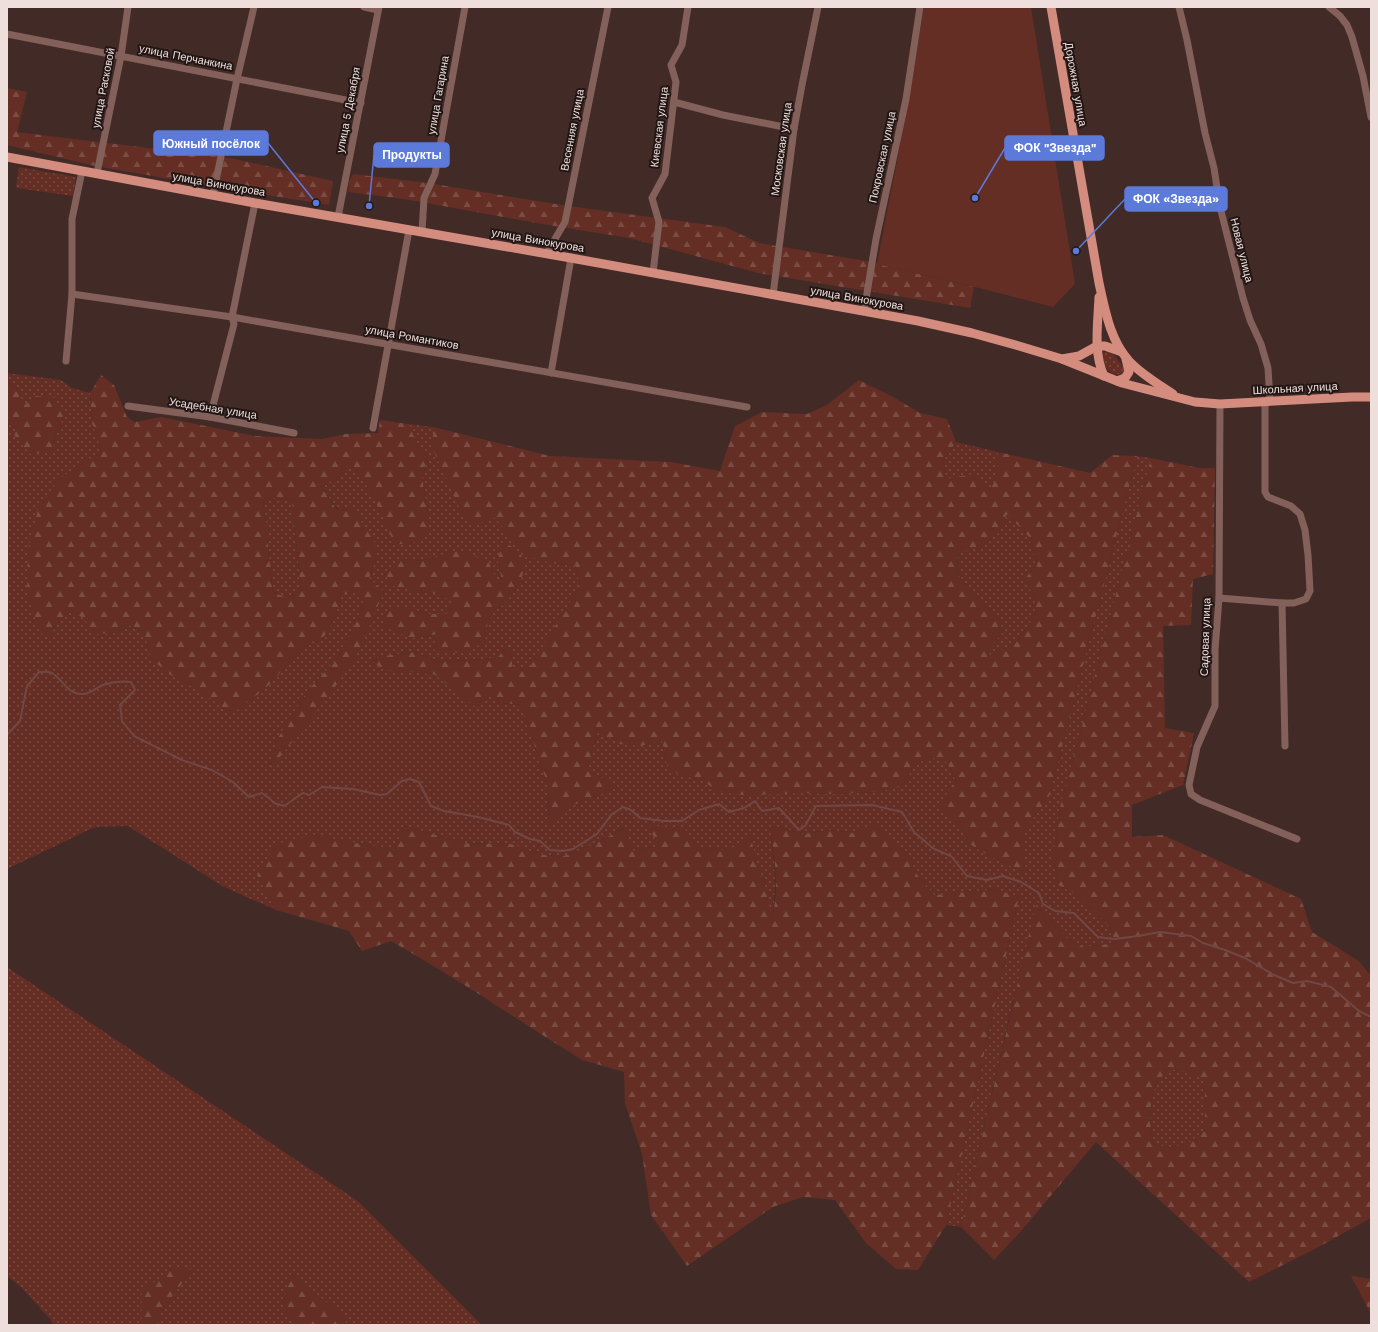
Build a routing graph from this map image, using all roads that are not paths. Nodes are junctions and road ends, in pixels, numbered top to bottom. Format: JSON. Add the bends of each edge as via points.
{"nodes":[{"id":1,"x":128,"y":7,"type":"edge"},
{"id":2,"x":254,"y":7,"type":"edge"},
{"id":3,"x":364,"y":7,"type":"edge"},
{"id":4,"x":465,"y":7,"type":"edge"},
{"id":5,"x":608,"y":7,"type":"edge"},
{"id":6,"x":688,"y":7,"type":"edge"},
{"id":7,"x":818,"y":7,"type":"edge"},
{"id":8,"x":920,"y":7,"type":"edge"},
{"id":9,"x":1051,"y":7,"type":"edge"},
{"id":10,"x":1179,"y":7,"type":"edge"},
{"id":11,"x":1329,"y":7,"type":"edge"},
{"id":12,"x":378,"y":9,"type":"edge"},
{"id":13,"x":7,"y":34,"type":"edge"},
{"id":14,"x":121,"y":56,"type":"junction"},
{"id":15,"x":237,"y":79,"type":"junction"},
{"id":16,"x":361,"y":102,"type":"junction"},
{"id":17,"x":674,"y":102,"type":"junction"},
{"id":18,"x":1371,"y":117,"type":"edge"},
{"id":19,"x":794,"y":129,"type":"junction"},
{"id":20,"x":7,"y":157,"type":"edge"},
{"id":21,"x":82,"y":171,"type":"junction"},
{"id":22,"x":97,"y":173,"type":"junction"},
{"id":23,"x":213,"y":195,"type":"junction"},
{"id":24,"x":255,"y":203,"type":"junction"},
{"id":25,"x":338,"y":217,"type":"junction"},
{"id":26,"x":409,"y":230,"type":"junction"},
{"id":27,"x":422,"y":232,"type":"junction"},
{"id":28,"x":546,"y":254,"type":"junction"},
{"id":29,"x":571,"y":258,"type":"junction"},
{"id":30,"x":652,"y":273,"type":"junction"},
{"id":31,"x":1099,"y":284,"type":"junction"},
{"id":32,"x":72,"y":294,"type":"junction"},
{"id":33,"x":773,"y":294,"type":"junction"},
{"id":34,"x":864,"y":311,"type":"junction"},
{"id":35,"x":232,"y":317,"type":"junction"},
{"id":36,"x":388,"y":343,"type":"junction"},
{"id":37,"x":1097,"y":346,"type":"junction"},
{"id":38,"x":1124,"y":355,"type":"junction"},
{"id":39,"x":1062,"y":360,"type":"junction"},
{"id":40,"x":66,"y":361,"type":"dead end"},
{"id":41,"x":551,"y":373,"type":"junction"},
{"id":42,"x":1104,"y":376,"type":"junction"},
{"id":43,"x":1117,"y":381,"type":"junction"},
{"id":44,"x":1178,"y":397,"type":"junction"},
{"id":45,"x":1371,"y":397,"type":"edge"},
{"id":46,"x":1268,"y":401,"type":"junction"},
{"id":47,"x":1220,"y":404,"type":"junction"},
{"id":48,"x":128,"y":406,"type":"dead end"},
{"id":49,"x":747,"y":406,"type":"dead end"},
{"id":50,"x":210,"y":417,"type":"junction"},
{"id":51,"x":373,"y":428,"type":"dead end"},
{"id":52,"x":294,"y":433,"type":"dead end"},
{"id":53,"x":1219,"y":598,"type":"junction"},
{"id":54,"x":1282,"y":603,"type":"junction"},
{"id":55,"x":1285,"y":746,"type":"dead end"},
{"id":56,"x":1297,"y":839,"type":"dead end"}],
"edges":[{"from":1,"to":14,"type":"street","name":"улица Расковой"},
{"from":2,"to":15,"type":"street"},
{"from":3,"to":12,"type":"street"},
{"from":4,"to":27,"type":"street","name":"улица Гагарина","via":[[435,174],[424,198]]},
{"from":5,"to":28,"type":"street","name":"Весенняя улица","via":[[565,222]]},
{"from":6,"to":17,"type":"street","name":"Киевская улица","via":[[682,45],[671,65],[676,82]]},
{"from":7,"to":19,"type":"street","name":"Московская улица"},
{"from":8,"to":34,"type":"street","name":"Покровская улица","via":[[906,99],[876,239]]},
{"from":9,"to":31,"type":"main road","name":"Дорожная улица"},
{"from":10,"to":46,"type":"street","name":"Новая улица","via":[[1220,207],[1243,298],[1268,368]]},
{"from":11,"to":18,"type":"street","via":[[1347,25],[1352,37]]},
{"from":12,"to":16,"type":"street","name":"улица 5 Декабря"},
{"from":13,"to":14,"type":"street","name":"улица Перчанкина"},
{"from":14,"to":15,"type":"street","name":"улица Перчанкина"},
{"from":14,"to":22,"type":"street","name":"улица Расковой"},
{"from":15,"to":16,"type":"street","name":"улица Перчанкина"},
{"from":15,"to":23,"type":"street"},
{"from":16,"to":25,"type":"street","name":"улица 5 Декабря"},
{"from":17,"to":19,"type":"street"},
{"from":17,"to":30,"type":"street","name":"Киевская улица","via":[[664,174],[652,198],[658,222]]},
{"from":19,"to":33,"type":"street","name":"Московская улица"},
{"from":20,"to":21,"type":"main road","name":"улица Винокурова"},
{"from":21,"to":22,"type":"main road","name":"улица Винокурова"},
{"from":21,"to":32,"type":"street","via":[[72,219]]},
{"from":22,"to":23,"type":"main road","name":"улица Винокурова"},
{"from":23,"to":24,"type":"main road","name":"улица Винокурова"},
{"from":24,"to":25,"type":"main road","name":"улица Винокурова"},
{"from":24,"to":35,"type":"street"},
{"from":25,"to":26,"type":"main road","name":"улица Винокурова"},
{"from":26,"to":27,"type":"main road","name":"улица Винокурова"},
{"from":26,"to":36,"type":"street"},
{"from":27,"to":28,"type":"main road","name":"улица Винокурова"},
{"from":28,"to":29,"type":"main road","name":"улица Винокурова"},
{"from":29,"to":30,"type":"main road","name":"улица Винокурова"},
{"from":29,"to":41,"type":"street"},
{"from":30,"to":33,"type":"main road","name":"улица Винокурова"},
{"from":31,"to":37,"type":"main road"},
{"from":31,"to":38,"type":"main road","via":[[1112,332]]},
{"from":32,"to":35,"type":"street","name":"улица Романтиков"},
{"from":32,"to":40,"type":"street"},
{"from":33,"to":34,"type":"main road","name":"улица Винокурова"},
{"from":34,"to":39,"type":"main road","name":"улица Винокурова","via":[[972,333]]},
{"from":35,"to":36,"type":"street","name":"улица Романтиков"},
{"from":35,"to":50,"type":"street","via":[[234,324]]},
{"from":36,"to":41,"type":"street","name":"улица Романтиков"},
{"from":36,"to":51,"type":"street"},
{"from":37,"to":38,"type":"main road","via":[[1105,346]]},
{"from":37,"to":39,"type":"main road","via":[[1079,356]]},
{"from":37,"to":42,"type":"main road","via":[[1099,366]]},
{"from":38,"to":43,"type":"main road","via":[[1129,372],[1125,378]]},
{"from":38,"to":44,"type":"main road","via":[[1140,371]]},
{"from":39,"to":42,"type":"main road"},
{"from":41,"to":49,"type":"street","name":"улица Романтиков"},
{"from":42,"to":43,"type":"main road"},
{"from":43,"to":44,"type":"main road"},
{"from":44,"to":47,"type":"main road","via":[[1195,402]]},
{"from":45,"to":46,"type":"main road","name":"Школьная улица"},
{"from":46,"to":47,"type":"main road","name":"Школьная улица"},
{"from":46,"to":54,"type":"street","via":[[1265,492],[1268,497],[1291,506],[1300,514],[1308,555],[1310,591],[1306,599]]},
{"from":47,"to":53,"type":"street","name":"Садовая улица"},
{"from":48,"to":50,"type":"street","name":"Усадебная улица"},
{"from":50,"to":52,"type":"street","name":"Усадебная улица"},
{"from":53,"to":54,"type":"street"},
{"from":53,"to":56,"type":"street","name":"Садовая улица","via":[[1215,650],[1215,706],[1197,747],[1189,785],[1191,794],[1200,800]]},
{"from":54,"to":55,"type":"street"}]}
